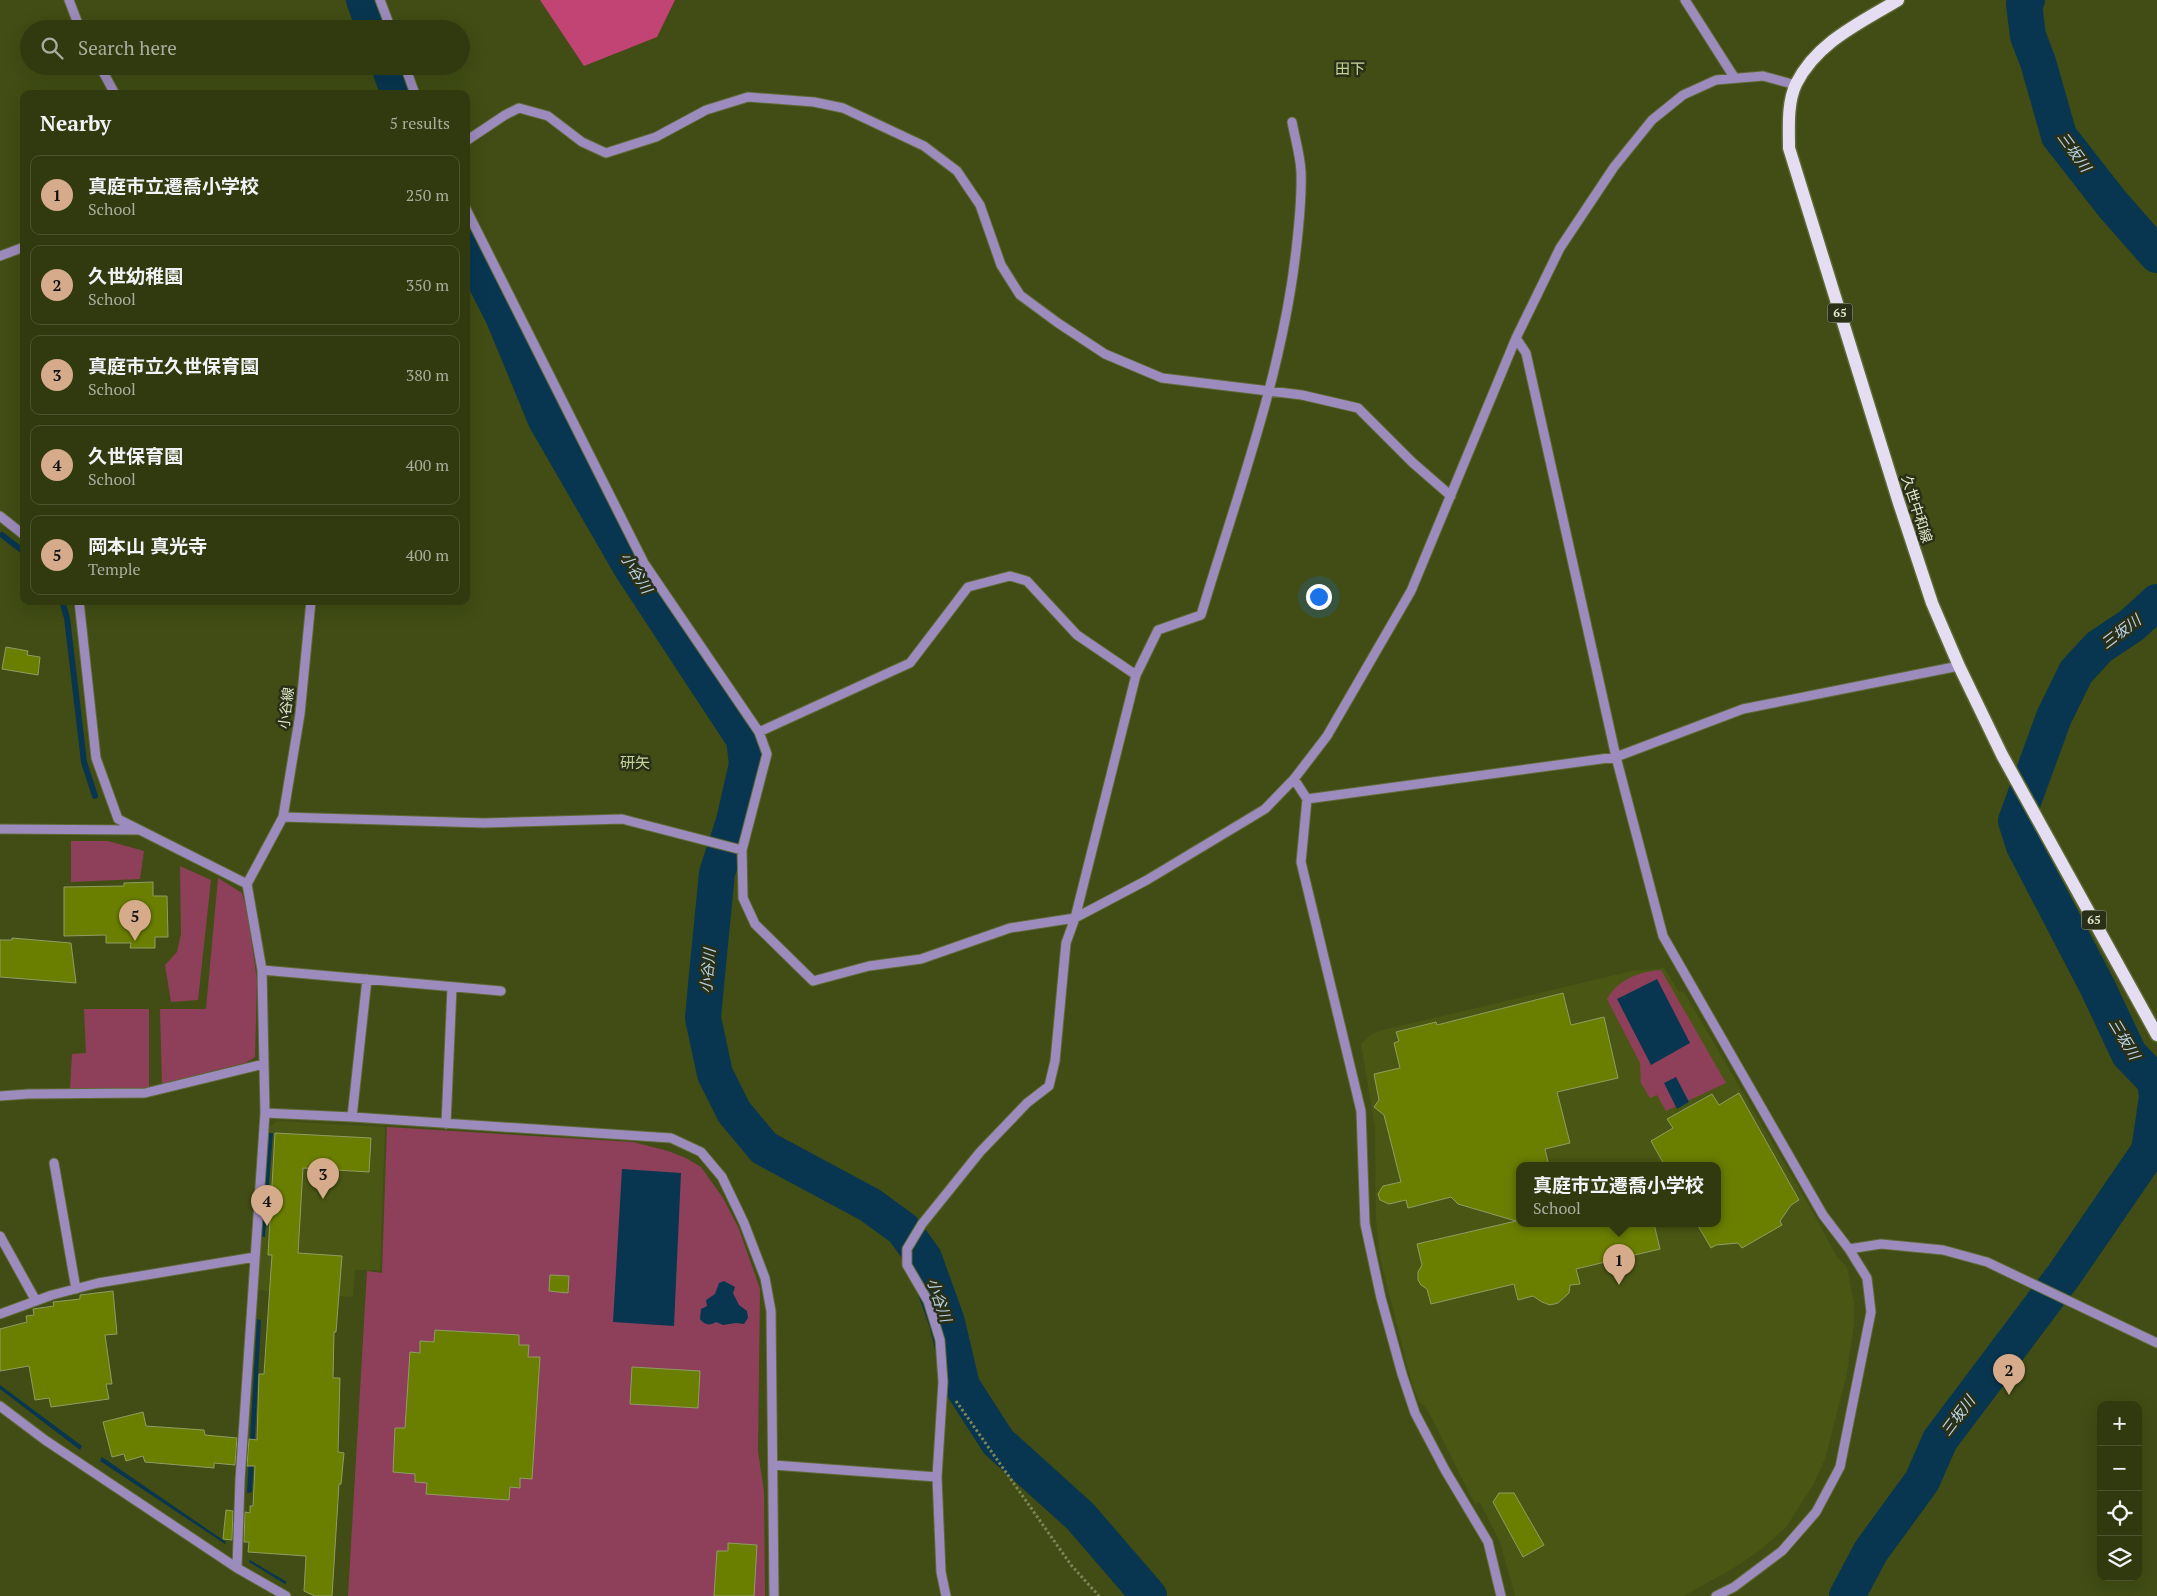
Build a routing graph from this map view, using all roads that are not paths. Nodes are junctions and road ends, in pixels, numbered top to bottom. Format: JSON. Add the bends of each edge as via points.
{"nodes":[{"id":1,"x":69,"y":0,"type":"edge"},
{"id":2,"x":380,"y":0,"type":"edge"},
{"id":3,"x":1685,"y":0,"type":"edge"},
{"id":4,"x":1898,"y":0,"type":"edge"},
{"id":5,"x":77,"y":20,"type":"edge"},
{"id":6,"x":388,"y":20,"type":"edge"},
{"id":7,"x":105,"y":75,"type":"edge"},
{"id":8,"x":409,"y":75,"type":"edge"},
{"id":9,"x":1734,"y":77,"type":"junction"},
{"id":10,"x":1796,"y":85,"type":"junction"},
{"id":11,"x":113,"y":90,"type":"edge"},
{"id":12,"x":414,"y":90,"type":"edge"},
{"id":13,"x":1292,"y":122,"type":"dead end"},
{"id":14,"x":470,"y":138,"type":"edge"},
{"id":15,"x":470,"y":217,"type":"edge"},
{"id":16,"x":20,"y":248,"type":"edge"},
{"id":17,"x":0,"y":256,"type":"edge"},
{"id":18,"x":1516,"y":338,"type":"junction"},
{"id":19,"x":1269,"y":390,"type":"junction"},
{"id":20,"x":1451,"y":496,"type":"junction"},
{"id":21,"x":0,"y":516,"type":"edge"},
{"id":22,"x":20,"y":532,"type":"edge"},
{"id":23,"x":79,"y":605,"type":"edge"},
{"id":24,"x":311,"y":605,"type":"edge"},
{"id":25,"x":1959,"y":666,"type":"junction"},
{"id":26,"x":1136,"y":675,"type":"junction"},
{"id":27,"x":759,"y":732,"type":"junction"},
{"id":28,"x":1616,"y":757,"type":"junction"},
{"id":29,"x":1294,"y":779,"type":"junction"},
{"id":30,"x":1307,"y":799,"type":"junction"},
{"id":31,"x":283,"y":817,"type":"junction"},
{"id":32,"x":0,"y":829,"type":"edge"},
{"id":33,"x":139,"y":830,"type":"junction"},
{"id":34,"x":742,"y":850,"type":"junction"},
{"id":35,"x":247,"y":884,"type":"junction"},
{"id":36,"x":1076,"y":918,"type":"junction"},
{"id":37,"x":262,"y":970,"type":"junction"},
{"id":38,"x":367,"y":979,"type":"junction"},
{"id":39,"x":452,"y":987,"type":"junction"},
{"id":40,"x":502,"y":991,"type":"dead end"},
{"id":41,"x":2157,"y":1035,"type":"edge"},
{"id":42,"x":264,"y":1064,"type":"junction"},
{"id":43,"x":0,"y":1096,"type":"edge"},
{"id":44,"x":265,"y":1113,"type":"junction"},
{"id":45,"x":352,"y":1117,"type":"junction"},
{"id":46,"x":446,"y":1124,"type":"junction"},
{"id":47,"x":54,"y":1163,"type":"dead end"},
{"id":48,"x":0,"y":1236,"type":"edge"},
{"id":49,"x":1849,"y":1249,"type":"junction"},
{"id":50,"x":255,"y":1257,"type":"junction"},
{"id":51,"x":76,"y":1289,"type":"junction"},
{"id":52,"x":36,"y":1301,"type":"junction"},
{"id":53,"x":0,"y":1314,"type":"edge"},
{"id":54,"x":2157,"y":1343,"type":"edge"},
{"id":55,"x":0,"y":1406,"type":"edge"},
{"id":56,"x":773,"y":1465,"type":"junction"},
{"id":57,"x":937,"y":1477,"type":"junction"},
{"id":58,"x":237,"y":1568,"type":"junction"},
{"id":59,"x":286,"y":1596,"type":"edge"},
{"id":60,"x":774,"y":1596,"type":"edge"},
{"id":61,"x":946,"y":1596,"type":"edge"},
{"id":62,"x":1501,"y":1596,"type":"edge"},
{"id":63,"x":1716,"y":1596,"type":"edge"}],
"edges":[{"from":1,"to":5,"type":"street"},
{"from":2,"to":6,"type":"street"},
{"from":3,"to":9,"type":"street"},
{"from":4,"to":10,"type":"main road","name":"久世中和線","number":"65","via":[[1833,39],[1810,61]]},
{"from":7,"to":11,"type":"street"},
{"from":8,"to":12,"type":"street"},
{"from":9,"to":10,"type":"street","via":[[1763,76]]},
{"from":9,"to":18,"type":"street","via":[[1716,80],[1684,95],[1652,120],[1614,167],[1560,248]]},
{"from":10,"to":25,"type":"main road","name":"久世中和線","number":"65","via":[[1788,117],[1788,148],[1932,603]]},
{"from":13,"to":19,"type":"street","via":[[1301,170],[1299,220],[1286,316]]},
{"from":14,"to":19,"type":"street","via":[[519,108],[548,116],[582,142],[606,154],[656,138],[706,110],[748,97],[814,102],[843,108],[924,146],[957,171],[980,205],[1001,265],[1020,295],[1066,329],[1105,354],[1162,378]]},
{"from":15,"to":27,"type":"street","via":[[644,563]]},
{"from":16,"to":17,"type":"street"},
{"from":18,"to":20,"type":"street"},
{"from":18,"to":28,"type":"street","via":[[1526,353]]},
{"from":19,"to":20,"type":"street","via":[[1358,408]]},
{"from":19,"to":26,"type":"street","via":[[1201,614],[1158,630]]},
{"from":20,"to":29,"type":"street","via":[[1411,592],[1327,736]]},
{"from":21,"to":22,"type":"street"},
{"from":23,"to":33,"type":"street","via":[[96,758],[118,819]]},
{"from":24,"to":31,"type":"street","name":"小谷線","via":[[300,714]]},
{"from":25,"to":28,"type":"street","via":[[1743,709]]},
{"from":25,"to":41,"type":"main road","name":"久世中和線","number":"65","via":[[2002,756]]},
{"from":26,"to":27,"type":"street","via":[[1077,635],[1027,582],[1010,576],[968,587],[910,663]]},
{"from":26,"to":36,"type":"street"},
{"from":27,"to":34,"type":"street","via":[[767,754]]},
{"from":28,"to":30,"type":"street"},
{"from":28,"to":49,"type":"street","via":[[1664,936],[1823,1214]]},
{"from":29,"to":30,"type":"street"},
{"from":29,"to":36,"type":"street","via":[[1266,809]]},
{"from":30,"to":62,"type":"street","via":[[1301,862],[1361,1112],[1364,1224],[1381,1298],[1415,1413],[1488,1542]]},
{"from":31,"to":34,"type":"street","via":[[484,823],[622,819]]},
{"from":31,"to":35,"type":"street","name":"小谷線"},
{"from":32,"to":33,"type":"street"},
{"from":33,"to":35,"type":"street"},
{"from":34,"to":36,"type":"street","via":[[743,898],[755,924],[813,981],[868,966],[921,959],[1010,928]]},
{"from":35,"to":37,"type":"street"},
{"from":36,"to":57,"type":"street","via":[[1066,943],[1055,1062],[1049,1086],[980,1152],[922,1224],[907,1249],[907,1265],[928,1301],[940,1340],[943,1382]]},
{"from":37,"to":38,"type":"street"},
{"from":37,"to":42,"type":"street"},
{"from":38,"to":39,"type":"street"},
{"from":38,"to":45,"type":"street"},
{"from":39,"to":40,"type":"street"},
{"from":39,"to":46,"type":"street"},
{"from":42,"to":43,"type":"street","via":[[145,1093]]},
{"from":42,"to":44,"type":"street"},
{"from":44,"to":45,"type":"street"},
{"from":44,"to":50,"type":"street"},
{"from":45,"to":46,"type":"street"},
{"from":46,"to":56,"type":"street","via":[[671,1138],[701,1152],[722,1177],[765,1278],[771,1311]]},
{"from":47,"to":51,"type":"street"},
{"from":48,"to":52,"type":"street"},
{"from":49,"to":54,"type":"street","via":[[1881,1244],[1943,1250],[1987,1262]]},
{"from":49,"to":63,"type":"street","via":[[1867,1278],[1871,1312],[1840,1467],[1816,1512],[1782,1551],[1734,1587]]},
{"from":50,"to":51,"type":"street"},
{"from":50,"to":58,"type":"street"},
{"from":51,"to":52,"type":"street"},
{"from":52,"to":53,"type":"street"},
{"from":55,"to":58,"type":"street","via":[[45,1440]]},
{"from":56,"to":57,"type":"street"},
{"from":56,"to":60,"type":"street"},
{"from":57,"to":61,"type":"street","via":[[941,1572]]},
{"from":58,"to":59,"type":"street"}]}
